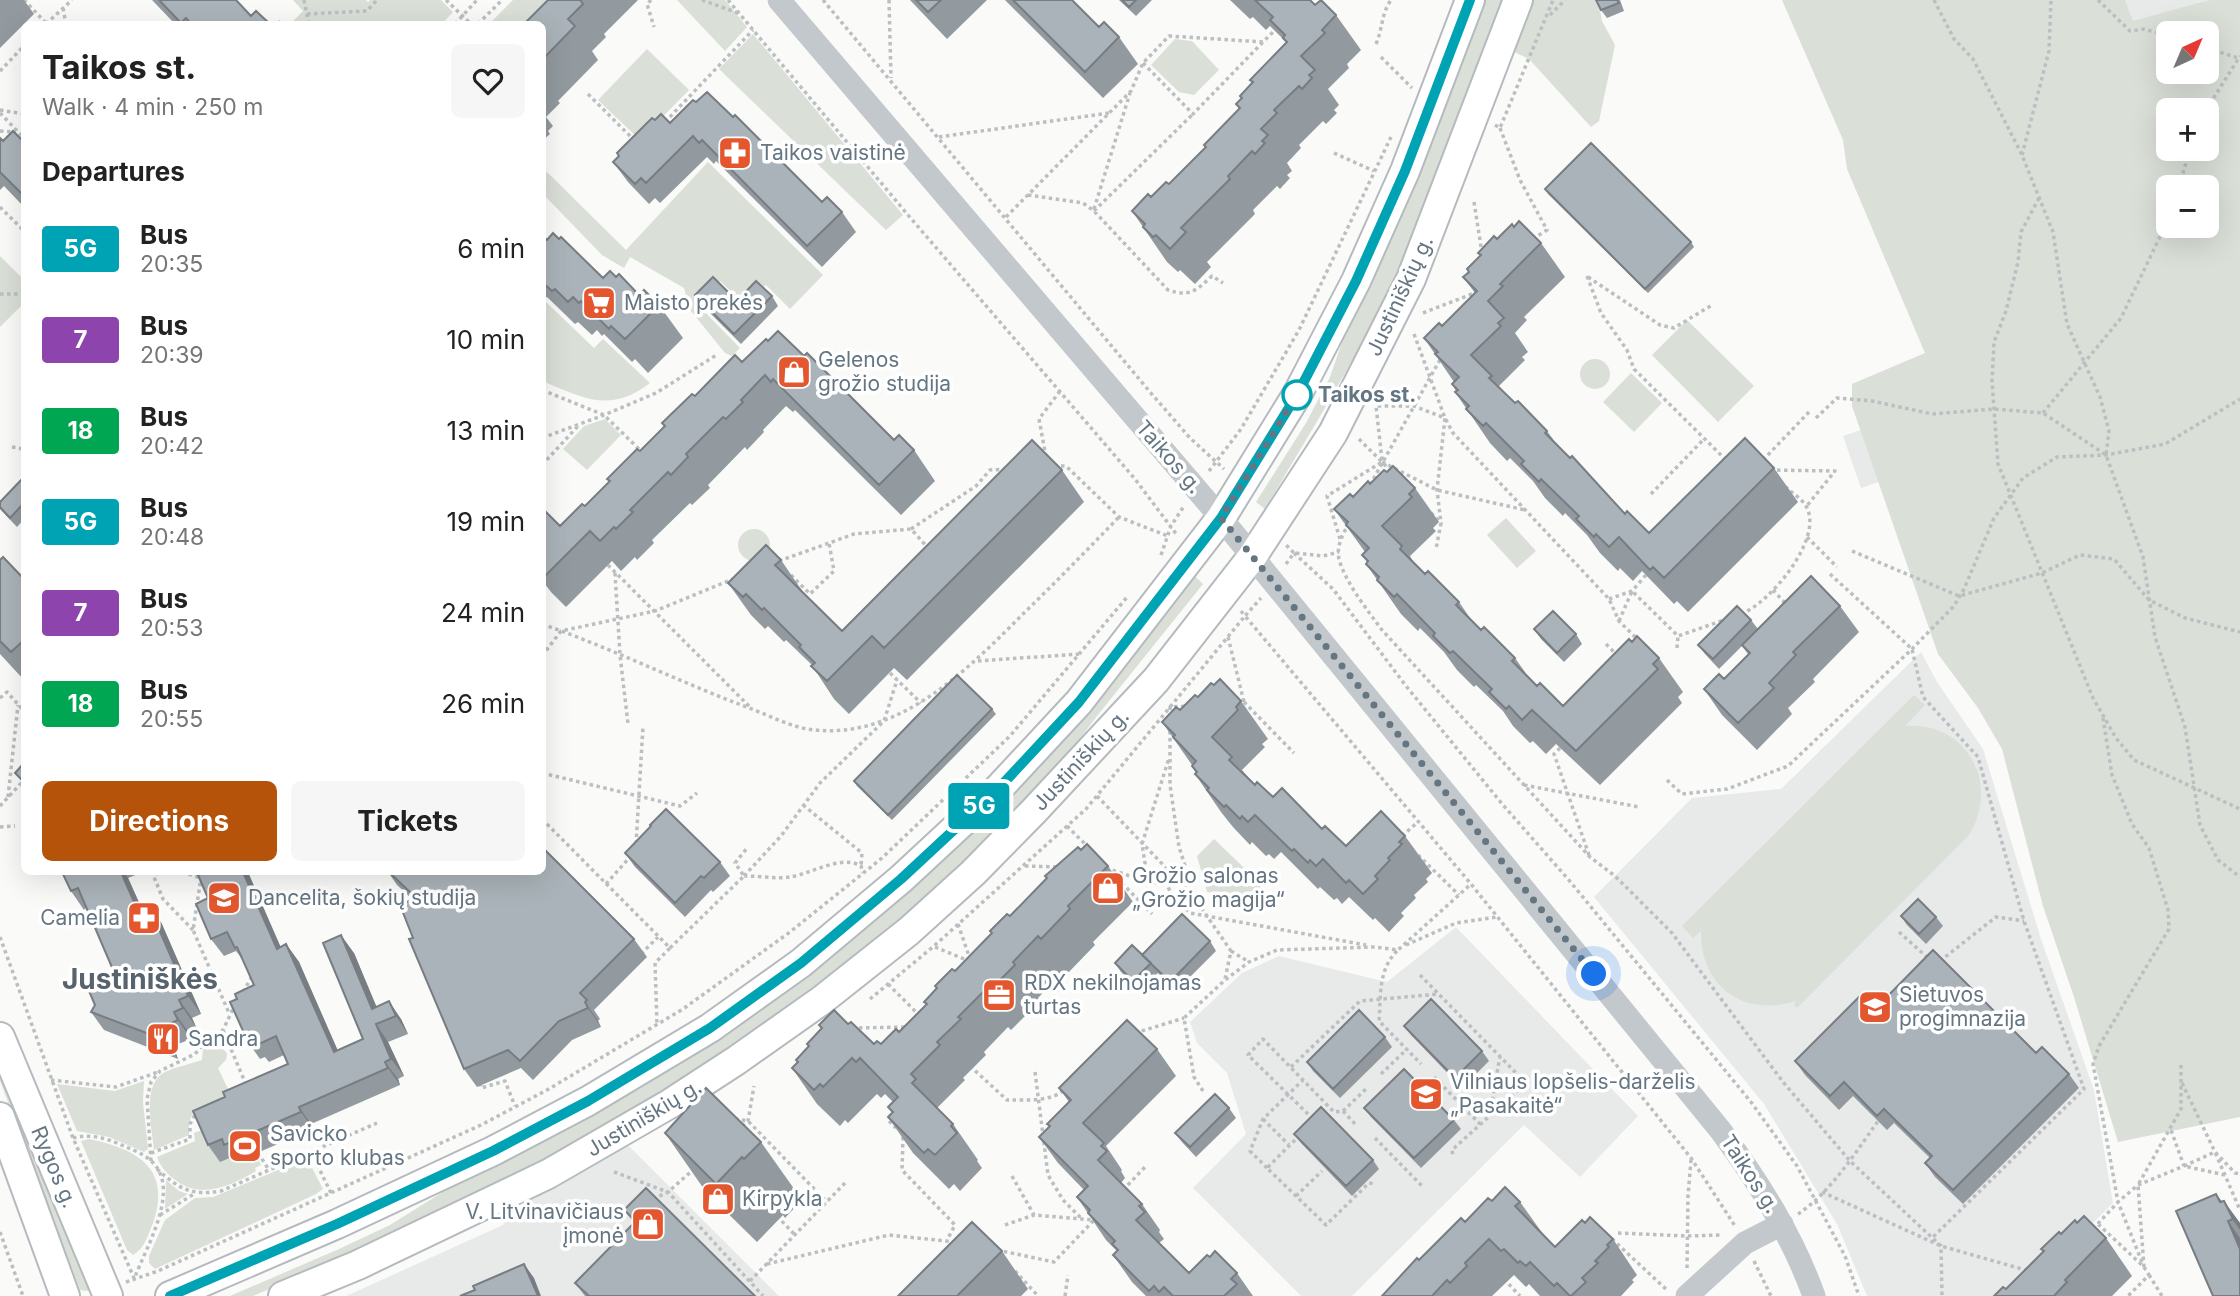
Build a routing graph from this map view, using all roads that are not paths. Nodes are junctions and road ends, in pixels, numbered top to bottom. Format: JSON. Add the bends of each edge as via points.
{"nodes":[{"id":1,"x":779,"y":0,"type":"edge"},
{"id":2,"x":1470,"y":0,"type":"edge"},
{"id":3,"x":1518,"y":0,"type":"edge"},
{"id":4,"x":1221,"y":518,"type":"junction"},
{"id":5,"x":1252,"y":557,"type":"junction"},
{"id":6,"x":0,"y":1037,"type":"edge"},
{"id":7,"x":0,"y":1117,"type":"edge"},
{"id":8,"x":1782,"y":1224,"type":"junction"},
{"id":9,"x":1686,"y":1287,"type":"edge"},
{"id":10,"x":107,"y":1293,"type":"edge"},
{"id":11,"x":65,"y":1296,"type":"edge"},
{"id":12,"x":170,"y":1296,"type":"edge"},
{"id":13,"x":284,"y":1296,"type":"edge"},
{"id":14,"x":1814,"y":1296,"type":"edge"}],
"edges":[{"from":1,"to":4,"type":"street","name":"Taikos g."},
{"from":2,"to":4,"type":"main road","name":"Justiniškių g.","via":[[1418,95],[1405,171],[1338,318]]},
{"from":3,"to":5,"type":"main road","name":"Justiniškių g.","via":[[1411,279],[1333,433]]},
{"from":4,"to":5,"type":"street","name":"Taikos g."},
{"from":4,"to":12,"type":"main road","name":"Justiniškių g.","via":[[1079,702],[999,788],[801,963],[710,1028],[504,1146]]},
{"from":5,"to":8,"type":"street","name":"Taikos g.","via":[[1721,1131]]},
{"from":5,"to":13,"type":"main road","name":"Justiniškių g.","via":[[1156,680],[1033,812],[909,931],[822,1000],[671,1103],[548,1174]]},
{"from":6,"to":10,"type":"main road","name":"Rygos g."},
{"from":7,"to":11,"type":"main road","name":"Rygos g."},
{"from":8,"to":9,"type":"street","via":[[1745,1243]]},
{"from":8,"to":14,"type":"street","name":"Taikos g."}]}
